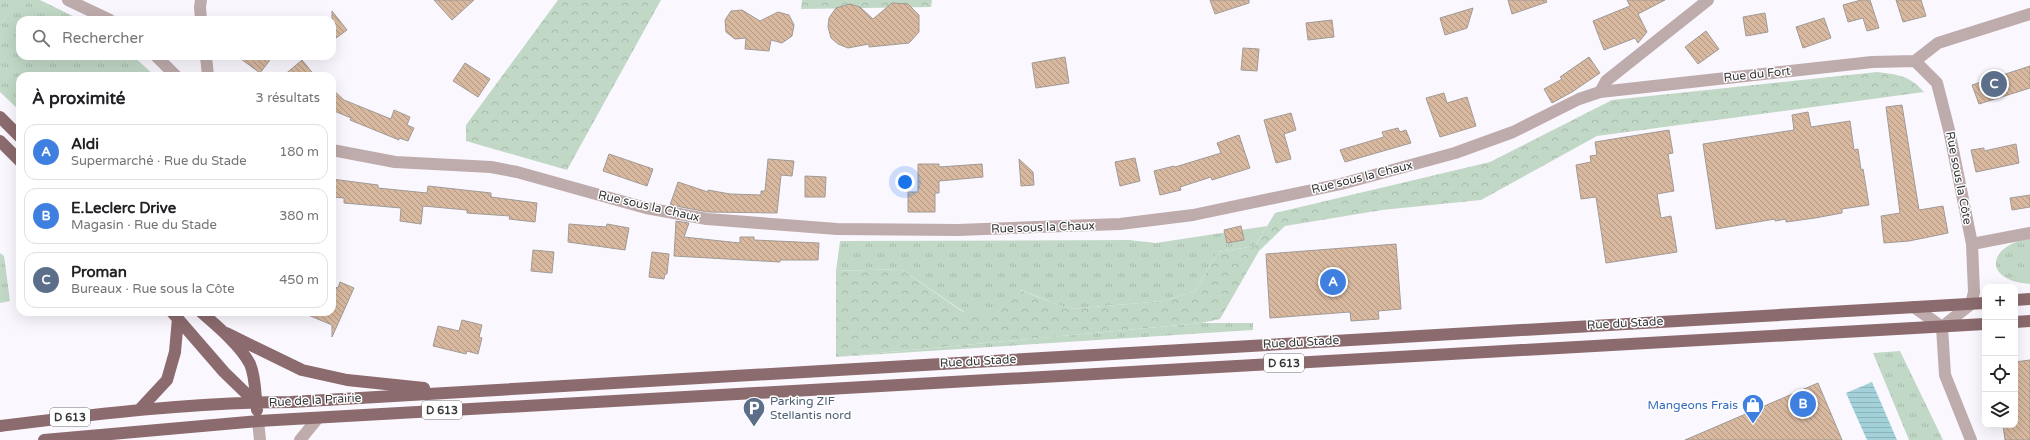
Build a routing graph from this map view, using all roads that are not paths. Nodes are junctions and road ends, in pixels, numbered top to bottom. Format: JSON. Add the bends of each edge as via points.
{"nodes":[{"id":1,"x":68,"y":0,"type":"edge"},
{"id":2,"x":201,"y":0,"type":"edge"},
{"id":3,"x":1708,"y":0,"type":"edge"},
{"id":4,"x":2030,"y":14,"type":"edge"},
{"id":5,"x":102,"y":16,"type":"edge"},
{"id":6,"x":201,"y":16,"type":"edge"},
{"id":7,"x":160,"y":60,"type":"edge"},
{"id":8,"x":206,"y":60,"type":"edge"},
{"id":9,"x":1915,"y":62,"type":"junction"},
{"id":10,"x":172,"y":72,"type":"edge"},
{"id":11,"x":208,"y":72,"type":"edge"},
{"id":12,"x":1600,"y":92,"type":"junction"},
{"id":13,"x":0,"y":117,"type":"edge"},
{"id":14,"x":16,"y":133,"type":"edge"},
{"id":15,"x":0,"y":141,"type":"edge"},
{"id":16,"x":336,"y":151,"type":"edge"},
{"id":17,"x":16,"y":156,"type":"edge"},
{"id":18,"x":2030,"y":232,"type":"edge"},
{"id":19,"x":1972,"y":244,"type":"junction"},
{"id":20,"x":2030,"y":299,"type":"edge"},
{"id":21,"x":2018,"y":300,"type":"edge"},
{"id":22,"x":1982,"y":303,"type":"edge"},
{"id":23,"x":1971,"y":304,"type":"junction"},
{"id":24,"x":1914,"y":307,"type":"junction"},
{"id":25,"x":175,"y":316,"type":"edge"},
{"id":26,"x":176,"y":316,"type":"edge"},
{"id":27,"x":206,"y":316,"type":"edge"},
{"id":28,"x":2030,"y":321,"type":"edge"},
{"id":29,"x":2018,"y":322,"type":"edge"},
{"id":30,"x":1982,"y":324,"type":"edge"},
{"id":31,"x":1942,"y":327,"type":"junction"},
{"id":32,"x":226,"y":333,"type":"junction"},
{"id":33,"x":632,"y":382,"type":"joint"},
{"id":34,"x":459,"y":392,"type":"junction"},
{"id":35,"x":627,"y":399,"type":"joint"},
{"id":36,"x":256,"y":403,"type":"junction"},
{"id":37,"x":140,"y":409,"type":"junction"},
{"id":38,"x":318,"y":418,"type":"junction"},
{"id":39,"x":258,"y":421,"type":"junction"},
{"id":40,"x":0,"y":426,"type":"edge"},
{"id":41,"x":44,"y":440,"type":"edge"},
{"id":42,"x":260,"y":440,"type":"edge"},
{"id":43,"x":300,"y":440,"type":"edge"},
{"id":44,"x":1971,"y":440,"type":"edge"}],
"edges":[{"from":1,"to":5,"type":"street"},
{"from":2,"to":6,"type":"street"},
{"from":3,"to":12,"type":"street","via":[[1606,81]]},
{"from":4,"to":9,"type":"street","via":[[1938,44]]},
{"from":7,"to":10,"type":"street"},
{"from":8,"to":11,"type":"street"},
{"from":9,"to":12,"type":"street","name":"Rue du Fort","via":[[1872,62]]},
{"from":9,"to":19,"type":"street","name":"Rue sous la Côte","via":[[1937,83],[1950,130]]},
{"from":12,"to":16,"type":"street","name":"Rue sous la Chaux","via":[[1579,99],[1513,132],[1462,150],[1341,184],[1193,215],[1120,224],[958,230],[837,229],[707,219],[646,208],[491,167],[395,162]]},
{"from":13,"to":14,"type":"main road"},
{"from":15,"to":17,"type":"main road"},
{"from":18,"to":19,"type":"street"},
{"from":19,"to":23,"type":"street","name":"Rue sous la Côte","via":[[1974,292]]},
{"from":20,"to":21,"type":"main road"},
{"from":22,"to":23,"type":"main road","number":"D 613"},
{"from":23,"to":24,"type":"main road","name":"Rue du Stade","number":"D 613"},
{"from":23,"to":31,"type":"street"},
{"from":24,"to":31,"type":"street"},
{"from":24,"to":33,"type":"main road","name":"Rue du Stade","number":"D 613"},
{"from":25,"to":37,"type":"main road","via":[[175,352],[167,380]]},
{"from":26,"to":36,"type":"main road","via":[[233,381]]},
{"from":27,"to":32,"type":"main road"},
{"from":28,"to":29,"type":"main road"},
{"from":30,"to":31,"type":"main road","number":"D 613"},
{"from":31,"to":35,"type":"main road","name":"Rue du Stade","number":"D 613"},
{"from":31,"to":44,"type":"street","via":[[1944,375]]},
{"from":32,"to":34,"type":"main road","via":[[302,370],[348,380]]},
{"from":32,"to":36,"type":"main road","via":[[250,364]]},
{"from":33,"to":34,"type":"main road","name":"Rue de la Prairie","number":"D 613"},
{"from":34,"to":36,"type":"main road","name":"Rue de la Prairie","number":"D 613"},
{"from":35,"to":38,"type":"main road","name":"Rue de la Prairie","number":"D 613"},
{"from":36,"to":37,"type":"main road","name":"Rue de la Prairie","number":"D 613"},
{"from":36,"to":39,"type":"main road"},
{"from":37,"to":40,"type":"main road","name":"Rue de la Prairie","number":"D 613"},
{"from":38,"to":39,"type":"main road","name":"Rue de la Prairie","number":"D 613"},
{"from":38,"to":43,"type":"street"},
{"from":39,"to":41,"type":"main road","name":"Rue de la Prairie","number":"D 613"},
{"from":39,"to":42,"type":"street"}]}
